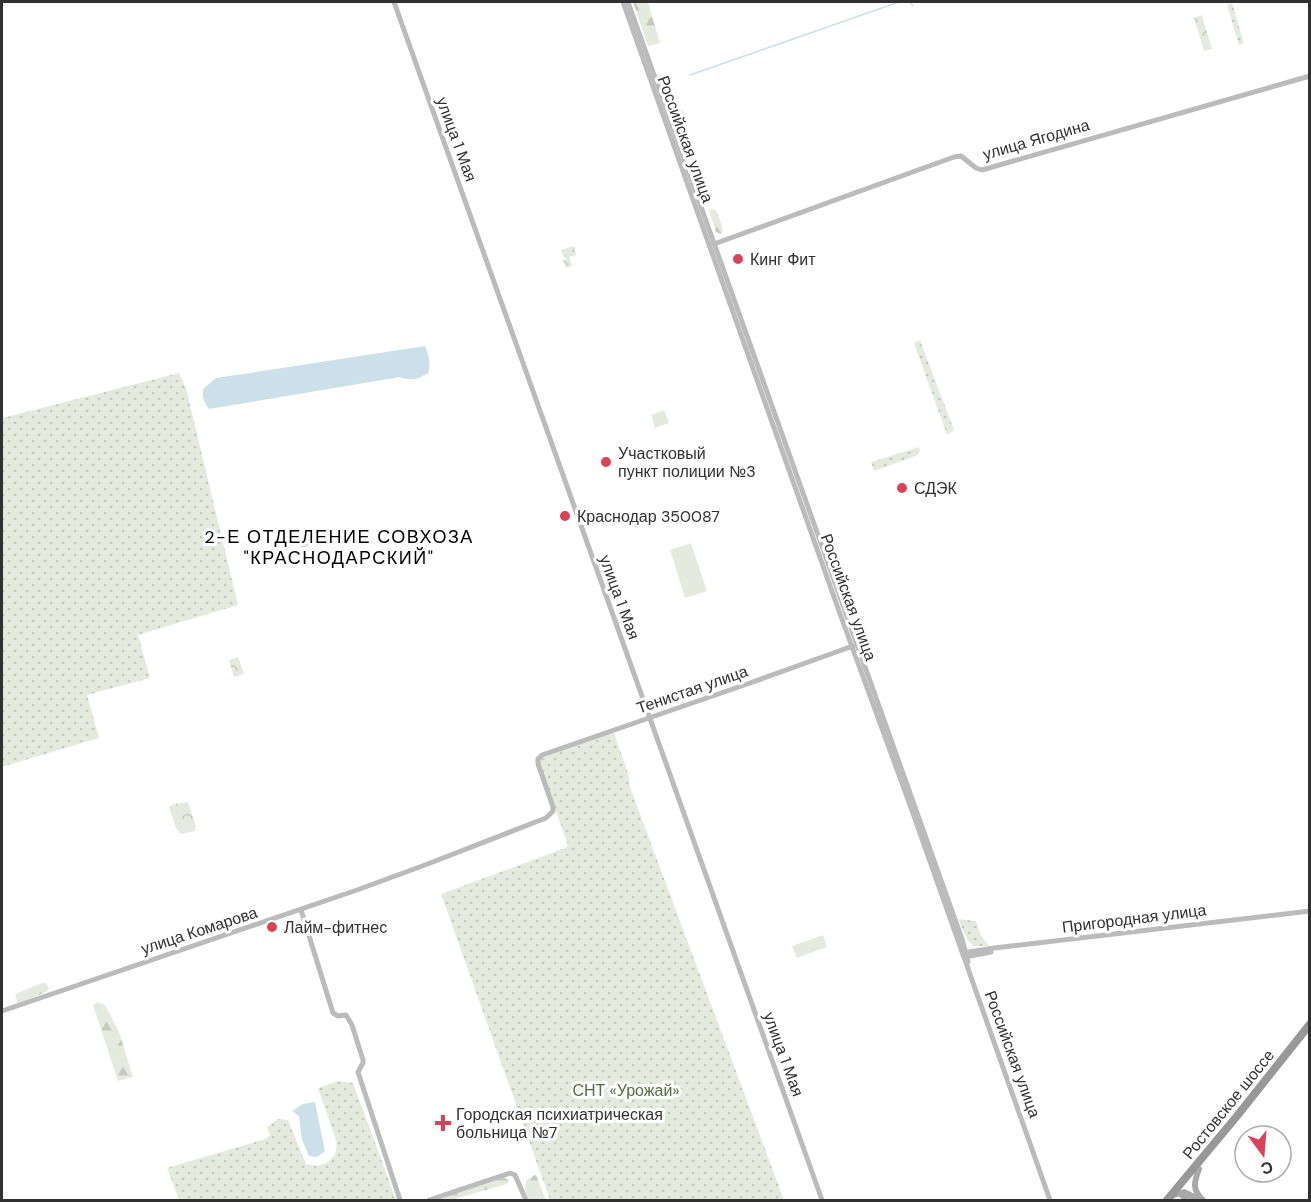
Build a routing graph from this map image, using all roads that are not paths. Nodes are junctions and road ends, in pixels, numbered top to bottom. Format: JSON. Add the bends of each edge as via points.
{"nodes":[{"id":1,"x":394,"y":2,"type":"edge"},
{"id":2,"x":623,"y":2,"type":"edge"},
{"id":3,"x":628,"y":2,"type":"edge"},
{"id":4,"x":1310,"y":76,"type":"edge"},
{"id":5,"x":712,"y":235,"type":"junction"},
{"id":6,"x":723,"y":241,"type":"junction"},
{"id":7,"x":713,"y":245,"type":"junction"},
{"id":8,"x":718,"y":253,"type":"junction"},
{"id":9,"x":854,"y":645,"type":"junction"},
{"id":10,"x":650,"y":718,"type":"junction"},
{"id":11,"x":424,"y":866,"type":"joint"},
{"id":12,"x":301,"y":910,"type":"junction"},
{"id":13,"x":1310,"y":913,"type":"edge"},
{"id":14,"x":965,"y":955,"type":"junction"},
{"id":15,"x":2,"y":1011,"type":"edge"},
{"id":16,"x":1310,"y":1024,"type":"edge"},
{"id":17,"x":1310,"y":1032,"type":"edge"},
{"id":18,"x":1199,"y":1169,"type":"junction"},
{"id":19,"x":1174,"y":1195,"type":"edge"},
{"id":20,"x":400,"y":1200,"type":"edge"},
{"id":21,"x":429,"y":1200,"type":"edge"},
{"id":22,"x":526,"y":1200,"type":"edge"},
{"id":23,"x":822,"y":1200,"type":"edge"},
{"id":24,"x":1052,"y":1200,"type":"edge"},
{"id":25,"x":1188,"y":1200,"type":"edge"},
{"id":26,"x":1202,"y":1200,"type":"edge"}],
"edges":[{"from":1,"to":10,"type":"street","name":"улица 1 Мая"},
{"from":2,"to":7,"type":"street","name":"Российская улица"},
{"from":3,"to":5,"type":"street","name":"Российская улица"},
{"from":4,"to":6,"type":"street","name":"улица Ягодина","via":[[982,170],[961,156],[954,157]]},
{"from":5,"to":6,"type":"street"},
{"from":5,"to":7,"type":"street","name":"Российская улица"},
{"from":6,"to":7,"type":"street","name":"улица Ягодина"},
{"from":6,"to":8,"type":"street"},
{"from":7,"to":8,"type":"street","name":"Российская улица"},
{"from":7,"to":9,"type":"street","name":"Российская улица"},
{"from":8,"to":9,"type":"street","name":"Российская улица"},
{"from":9,"to":10,"type":"street","name":"Тенистая улица"},
{"from":9,"to":14,"type":"street","name":"Российская улица"},
{"from":10,"to":11,"type":"street","name":"Тенистая улица","via":[[544,754],[538,761],[553,807],[551,814]]},
{"from":10,"to":23,"type":"street","name":"улица 1 Мая"},
{"from":11,"to":12,"type":"street","name":"улица Комарова"},
{"from":12,"to":15,"type":"street","name":"улица Комарова"},
{"from":12,"to":20,"type":"street","via":[[334,1014],[346,1015],[352,1025],[363,1060],[358,1072]]},
{"from":13,"to":14,"type":"street","name":"Пригородная улица"},
{"from":14,"to":24,"type":"street","name":"Российская улица"},
{"from":16,"to":19,"type":"highway","name":"Ростовское шоссе"},
{"from":17,"to":18,"type":"highway","name":"Ростовское шоссе"},
{"from":18,"to":19,"type":"highway","name":"Ростовское шоссе"},
{"from":18,"to":26,"type":"main road","via":[[1194,1186]]},
{"from":19,"to":25,"type":"main road"},
{"from":19,"to":26,"type":"main road","via":[[1185,1192]]},
{"from":21,"to":22,"type":"street","via":[[510,1173]]}]}
